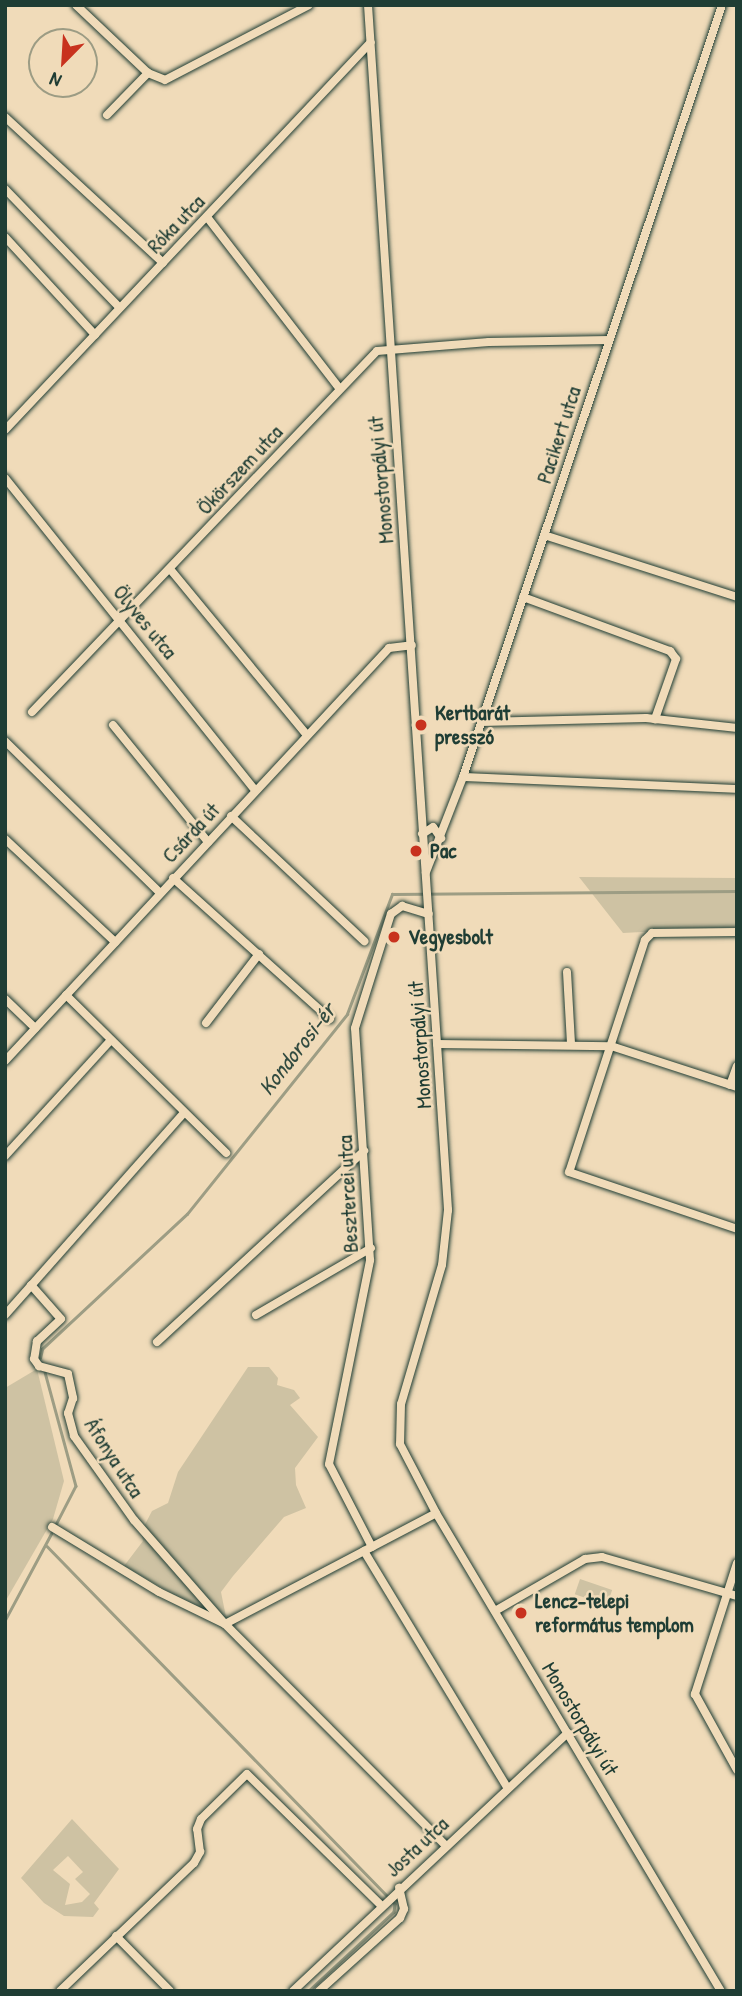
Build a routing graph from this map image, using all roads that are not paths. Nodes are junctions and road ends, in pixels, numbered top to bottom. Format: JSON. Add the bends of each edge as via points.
{"nodes":[{"id":1,"x":76,"y":5,"type":"edge"},
{"id":2,"x":309,"y":5,"type":"edge"},
{"id":3,"x":368,"y":5,"type":"edge"},
{"id":4,"x":722,"y":5,"type":"edge"},
{"id":5,"x":371,"y":42,"type":"junction"},
{"id":6,"x":148,"y":73,"type":"junction"},
{"id":7,"x":107,"y":115,"type":"dead end"},
{"id":8,"x":5,"y":117,"type":"edge"},
{"id":9,"x":5,"y":189,"type":"edge"},
{"id":10,"x":207,"y":217,"type":"junction"},
{"id":11,"x":5,"y":237,"type":"edge"},
{"id":12,"x":163,"y":263,"type":"junction"},
{"id":13,"x":120,"y":307,"type":"junction"},
{"id":14,"x":95,"y":335,"type":"junction"},
{"id":15,"x":610,"y":340,"type":"junction"},
{"id":16,"x":388,"y":350,"type":"junction"},
{"id":17,"x":340,"y":389,"type":"junction"},
{"id":18,"x":5,"y":430,"type":"edge"},
{"id":19,"x":5,"y":478,"type":"edge"},
{"id":20,"x":544,"y":535,"type":"junction"},
{"id":21,"x":170,"y":569,"type":"junction"},
{"id":22,"x":523,"y":597,"type":"junction"},
{"id":23,"x":737,"y":597,"type":"edge"},
{"id":24,"x":122,"y":621,"type":"junction"},
{"id":25,"x":412,"y":645,"type":"junction"},
{"id":26,"x":32,"y":712,"type":"dead end"},
{"id":27,"x":655,"y":719,"type":"junction"},
{"id":28,"x":481,"y":722,"type":"junction"},
{"id":29,"x":113,"y":725,"type":"dead end"},
{"id":30,"x":737,"y":727,"type":"edge"},
{"id":31,"x":307,"y":735,"type":"junction"},
{"id":32,"x":5,"y":741,"type":"edge"},
{"id":33,"x":463,"y":777,"type":"junction"},
{"id":34,"x":737,"y":789,"type":"edge"},
{"id":35,"x":255,"y":790,"type":"junction"},
{"id":36,"x":231,"y":816,"type":"junction"},
{"id":37,"x":422,"y":836,"type":"junction"},
{"id":38,"x":441,"y":838,"type":"junction"},
{"id":39,"x":5,"y":839,"type":"edge"},
{"id":40,"x":208,"y":842,"type":"junction"},
{"id":41,"x":425,"y":875,"type":"junction"},
{"id":42,"x":173,"y":878,"type":"junction"},
{"id":43,"x":160,"y":893,"type":"junction"},
{"id":44,"x":429,"y":914,"type":"junction"},
{"id":45,"x":737,"y":932,"type":"edge"},
{"id":46,"x":363,"y":941,"type":"dead end"},
{"id":47,"x":115,"y":942,"type":"junction"},
{"id":48,"x":259,"y":954,"type":"junction"},
{"id":49,"x":567,"y":972,"type":"dead end"},
{"id":50,"x":66,"y":995,"type":"junction"},
{"id":51,"x":5,"y":999,"type":"edge"},
{"id":52,"x":330,"y":1018,"type":"dead end"},
{"id":53,"x":206,"y":1023,"type":"dead end"},
{"id":54,"x":35,"y":1028,"type":"junction"},
{"id":55,"x":111,"y":1040,"type":"junction"},
{"id":56,"x":437,"y":1044,"type":"junction"},
{"id":57,"x":571,"y":1044,"type":"junction"},
{"id":58,"x":615,"y":1047,"type":"junction"},
{"id":59,"x":5,"y":1060,"type":"edge"},
{"id":60,"x":737,"y":1066,"type":"edge"},
{"id":61,"x":734,"y":1086,"type":"edge"},
{"id":62,"x":183,"y":1114,"type":"junction"},
{"id":63,"x":364,"y":1151,"type":"junction"},
{"id":64,"x":226,"y":1153,"type":"dead end"},
{"id":65,"x":5,"y":1156,"type":"edge"},
{"id":66,"x":737,"y":1229,"type":"edge"},
{"id":67,"x":371,"y":1248,"type":"junction"},
{"id":68,"x":31,"y":1285,"type":"junction"},
{"id":69,"x":5,"y":1315,"type":"edge"},
{"id":70,"x":256,"y":1315,"type":"dead end"},
{"id":71,"x":157,"y":1342,"type":"dead end"},
{"id":72,"x":436,"y":1513,"type":"junction"},
{"id":73,"x":52,"y":1527,"type":"dead end"},
{"id":74,"x":368,"y":1549,"type":"junction"},
{"id":75,"x":737,"y":1563,"type":"edge"},
{"id":76,"x":726,"y":1592,"type":"junction"},
{"id":77,"x":737,"y":1596,"type":"edge"},
{"id":78,"x":495,"y":1611,"type":"junction"},
{"id":79,"x":225,"y":1624,"type":"junction"},
{"id":80,"x":568,"y":1733,"type":"junction"},
{"id":81,"x":737,"y":1770,"type":"edge"},
{"id":82,"x":507,"y":1787,"type":"junction"},
{"id":83,"x":445,"y":1845,"type":"junction"},
{"id":84,"x":390,"y":1897,"type":"junction"},
{"id":85,"x":116,"y":1936,"type":"junction"},
{"id":86,"x":60,"y":1991,"type":"edge"},
{"id":87,"x":170,"y":1991,"type":"edge"},
{"id":88,"x":293,"y":1991,"type":"edge"},
{"id":89,"x":319,"y":1991,"type":"edge"},
{"id":90,"x":721,"y":1991,"type":"edge"}],
"edges":[{"from":1,"to":6,"type":"street"},
{"from":2,"to":6,"type":"street","via":[[165,80]]},
{"from":3,"to":5,"type":"street","name":"Monostorpályi út"},
{"from":4,"to":15,"type":"street","name":"Pacikert utca"},
{"from":5,"to":10,"type":"street","name":"Róka utca"},
{"from":5,"to":16,"type":"street","name":"Monostorpályi út"},
{"from":6,"to":7,"type":"street"},
{"from":8,"to":12,"type":"street"},
{"from":9,"to":13,"type":"street"},
{"from":10,"to":12,"type":"street","name":"Róka utca"},
{"from":10,"to":17,"type":"street"},
{"from":11,"to":14,"type":"street"},
{"from":12,"to":13,"type":"street","name":"Róka utca"},
{"from":13,"to":14,"type":"street","name":"Róka utca"},
{"from":14,"to":18,"type":"street","name":"Róka utca"},
{"from":15,"to":16,"type":"street"},
{"from":15,"to":20,"type":"street","name":"Pacikert utca"},
{"from":16,"to":17,"type":"street","name":"Ökörszem utca","via":[[377,351]]},
{"from":16,"to":25,"type":"street","name":"Monostorpályi út"},
{"from":17,"to":21,"type":"street","name":"Ökörszem utca"},
{"from":19,"to":24,"type":"street","name":"Ölyves utca"},
{"from":20,"to":22,"type":"street","name":"Pacikert utca"},
{"from":20,"to":23,"type":"street"},
{"from":21,"to":24,"type":"street","name":"Ökörszem utca"},
{"from":21,"to":31,"type":"street"},
{"from":22,"to":27,"type":"street","via":[[670,651],[676,659]]},
{"from":22,"to":28,"type":"street","name":"Pacikert utca"},
{"from":24,"to":26,"type":"street","name":"Ökörszem utca"},
{"from":24,"to":35,"type":"street","name":"Ölyves utca"},
{"from":25,"to":31,"type":"street","name":"Csárda út","via":[[389,648]]},
{"from":25,"to":37,"type":"street","name":"Monostorpályi út"},
{"from":27,"to":28,"type":"street"},
{"from":27,"to":30,"type":"street"},
{"from":28,"to":33,"type":"street","name":"Pacikert utca"},
{"from":29,"to":40,"type":"street"},
{"from":31,"to":35,"type":"street","name":"Csárda út"},
{"from":32,"to":43,"type":"street"},
{"from":33,"to":34,"type":"street"},
{"from":33,"to":38,"type":"street","name":"Pacikert utca"},
{"from":35,"to":36,"type":"street","name":"Csárda út"},
{"from":36,"to":40,"type":"street","name":"Csárda út"},
{"from":36,"to":46,"type":"street"},
{"from":37,"to":38,"type":"street","via":[[433,827]]},
{"from":37,"to":41,"type":"street","name":"Monostorpályi út"},
{"from":38,"to":41,"type":"street","name":"Pacikert utca"},
{"from":39,"to":47,"type":"street"},
{"from":40,"to":42,"type":"street","name":"Csárda út"},
{"from":41,"to":44,"type":"street","name":"Monostorpályi út"},
{"from":42,"to":43,"type":"street","name":"Csárda út"},
{"from":42,"to":48,"type":"street"},
{"from":43,"to":47,"type":"street","name":"Csárda út"},
{"from":44,"to":56,"type":"street","name":"Monostorpályi út"},
{"from":44,"to":63,"type":"street","name":"Besztercei utca","via":[[402,906],[391,914],[357,1017]]},
{"from":45,"to":58,"type":"street","via":[[652,933],[634,969]]},
{"from":47,"to":50,"type":"street","name":"Csárda út"},
{"from":48,"to":52,"type":"street"},
{"from":48,"to":53,"type":"street"},
{"from":49,"to":57,"type":"street"},
{"from":50,"to":54,"type":"street","name":"Csárda út"},
{"from":50,"to":55,"type":"street"},
{"from":51,"to":54,"type":"street"},
{"from":54,"to":59,"type":"street","name":"Csárda út"},
{"from":55,"to":62,"type":"street"},
{"from":55,"to":65,"type":"street"},
{"from":56,"to":57,"type":"street"},
{"from":56,"to":72,"type":"street","name":"Monostorpályi út","via":[[448,1230],[398,1430],[408,1466]]},
{"from":57,"to":58,"type":"street"},
{"from":58,"to":61,"type":"street"},
{"from":58,"to":66,"type":"street","via":[[569,1172]]},
{"from":60,"to":61,"type":"street"},
{"from":62,"to":64,"type":"street"},
{"from":62,"to":68,"type":"street"},
{"from":63,"to":67,"type":"street","name":"Besztercei utca"},
{"from":63,"to":71,"type":"street"},
{"from":67,"to":70,"type":"street"},
{"from":67,"to":74,"type":"street","name":"Besztercei utca","via":[[329,1464]]},
{"from":68,"to":69,"type":"street"},
{"from":68,"to":79,"type":"street","name":"Áfonya utca","via":[[61,1317],[60,1324],[37,1341],[33,1354],[40,1366],[65,1371],[70,1378],[68,1413],[74,1436],[134,1520]]},
{"from":72,"to":74,"type":"street"},
{"from":72,"to":78,"type":"street","name":"Monostorpályi út"},
{"from":73,"to":79,"type":"street","name":"Áfonya utca","via":[[159,1592]]},
{"from":74,"to":79,"type":"street"},
{"from":74,"to":82,"type":"street","name":"Besztercei utca"},
{"from":75,"to":76,"type":"street"},
{"from":76,"to":77,"type":"street"},
{"from":76,"to":78,"type":"street","via":[[602,1557],[585,1559]]},
{"from":76,"to":81,"type":"street","via":[[695,1694]]},
{"from":78,"to":80,"type":"street","name":"Monostorpályi út"},
{"from":79,"to":83,"type":"street","name":"Áfonya utca"},
{"from":80,"to":82,"type":"street","name":"Josta utca"},
{"from":80,"to":90,"type":"street","name":"Monostorpályi út"},
{"from":82,"to":83,"type":"street","name":"Josta utca"},
{"from":83,"to":84,"type":"street","name":"Josta utca"},
{"from":84,"to":85,"type":"street","via":[[247,1774],[201,1819],[197,1829],[200,1852],[194,1863]]},
{"from":84,"to":88,"type":"street","name":"Josta utca"},
{"from":84,"to":89,"type":"street","via":[[404,1909],[400,1917]]},
{"from":85,"to":86,"type":"street"},
{"from":85,"to":87,"type":"street"}]}
